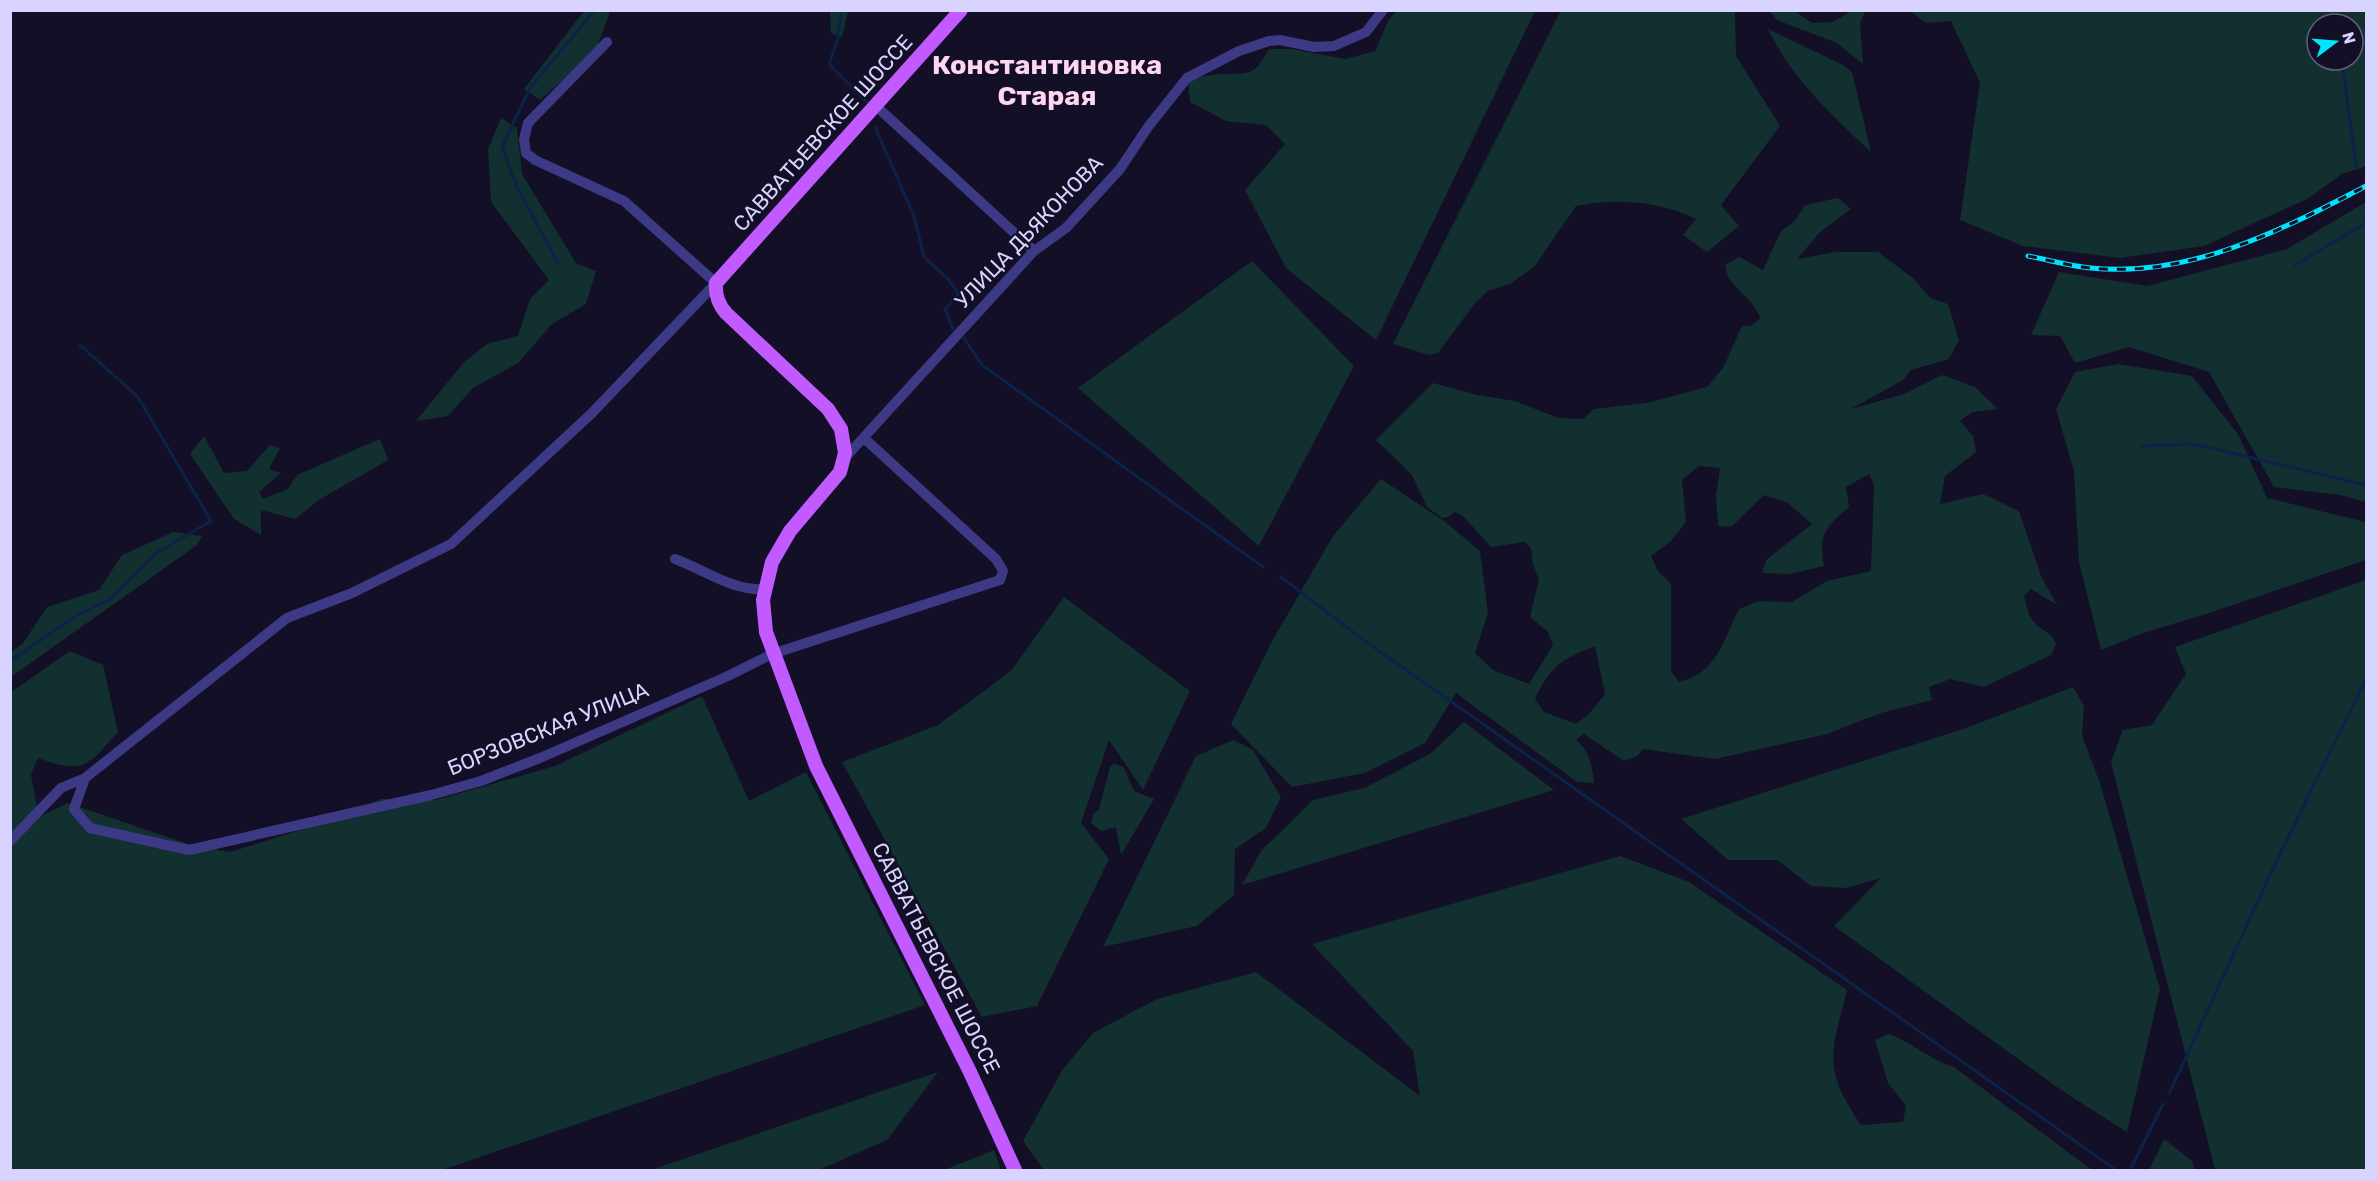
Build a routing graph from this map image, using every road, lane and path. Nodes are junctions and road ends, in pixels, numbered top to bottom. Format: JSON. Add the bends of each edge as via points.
{"nodes":[{"id":1,"x":961,"y":10,"type":"edge"},
{"id":2,"x":1383,"y":10,"type":"edge"},
{"id":3,"x":607,"y":42,"type":"dead end"},
{"id":4,"x":876,"y":106,"type":"junction"},
{"id":5,"x":1034,"y":250,"type":"junction"},
{"id":6,"x":716,"y":283,"type":"junction"},
{"id":7,"x":865,"y":439,"type":"junction"},
{"id":8,"x":844,"y":459,"type":"junction"},
{"id":9,"x":675,"y":559,"type":"dead end"},
{"id":10,"x":765,"y":589,"type":"junction"},
{"id":11,"x":772,"y":654,"type":"junction"},
{"id":12,"x":85,"y":778,"type":"junction"},
{"id":13,"x":10,"y":842,"type":"edge"},
{"id":14,"x":1014,"y":1170,"type":"edge"}],
"edges":[{"from":1,"to":4,"type":"main road","name":"САВВАТЬЕВСКОЕ ШОССЕ"},
{"from":2,"to":5,"type":"street","name":"УЛИЦА ДЬЯКОНОВА","via":[[1366,32],[1334,46],[1269,41],[1239,51],[1187,78],[1120,169],[1066,228]]},
{"from":3,"to":6,"type":"street","via":[[528,123],[526,153],[624,201]]},
{"from":4,"to":5,"type":"street"},
{"from":4,"to":6,"type":"main road","name":"САВВАТЬЕВСКОЕ ШОССЕ"},
{"from":5,"to":7,"type":"street","name":"УЛИЦА ДЬЯКОНОВА"},
{"from":6,"to":8,"type":"main road","via":[[718,299],[726,313],[836,418],[843,435]]},
{"from":6,"to":12,"type":"street","via":[[592,413],[451,544],[352,593],[287,618]]},
{"from":7,"to":8,"type":"street","name":"УЛИЦА ДЬЯКОНОВА"},
{"from":7,"to":11,"type":"street","name":"БОРЗОВСКАЯ УЛИЦА","via":[[996,559],[1003,574],[994,583]]},
{"from":8,"to":10,"type":"main road","name":"УЛИЦА ДЬЯКОНОВА","via":[[836,477],[782,543],[769,569]]},
{"from":9,"to":10,"type":"street","via":[[737,588]]},
{"from":10,"to":11,"type":"main road","name":"УЛИЦА ДЬЯКОНОВА","via":[[764,622]]},
{"from":11,"to":12,"type":"street","name":"БОРЗОВСКАЯ УЛИЦА","via":[[481,781],[189,850],[90,828],[74,808]]},
{"from":11,"to":14,"type":"main road","name":"САВВАТЬЕВСКОЕ ШОССЕ","via":[[816,766],[970,1072]]},
{"from":12,"to":13,"type":"street","via":[[61,788]]}]}
